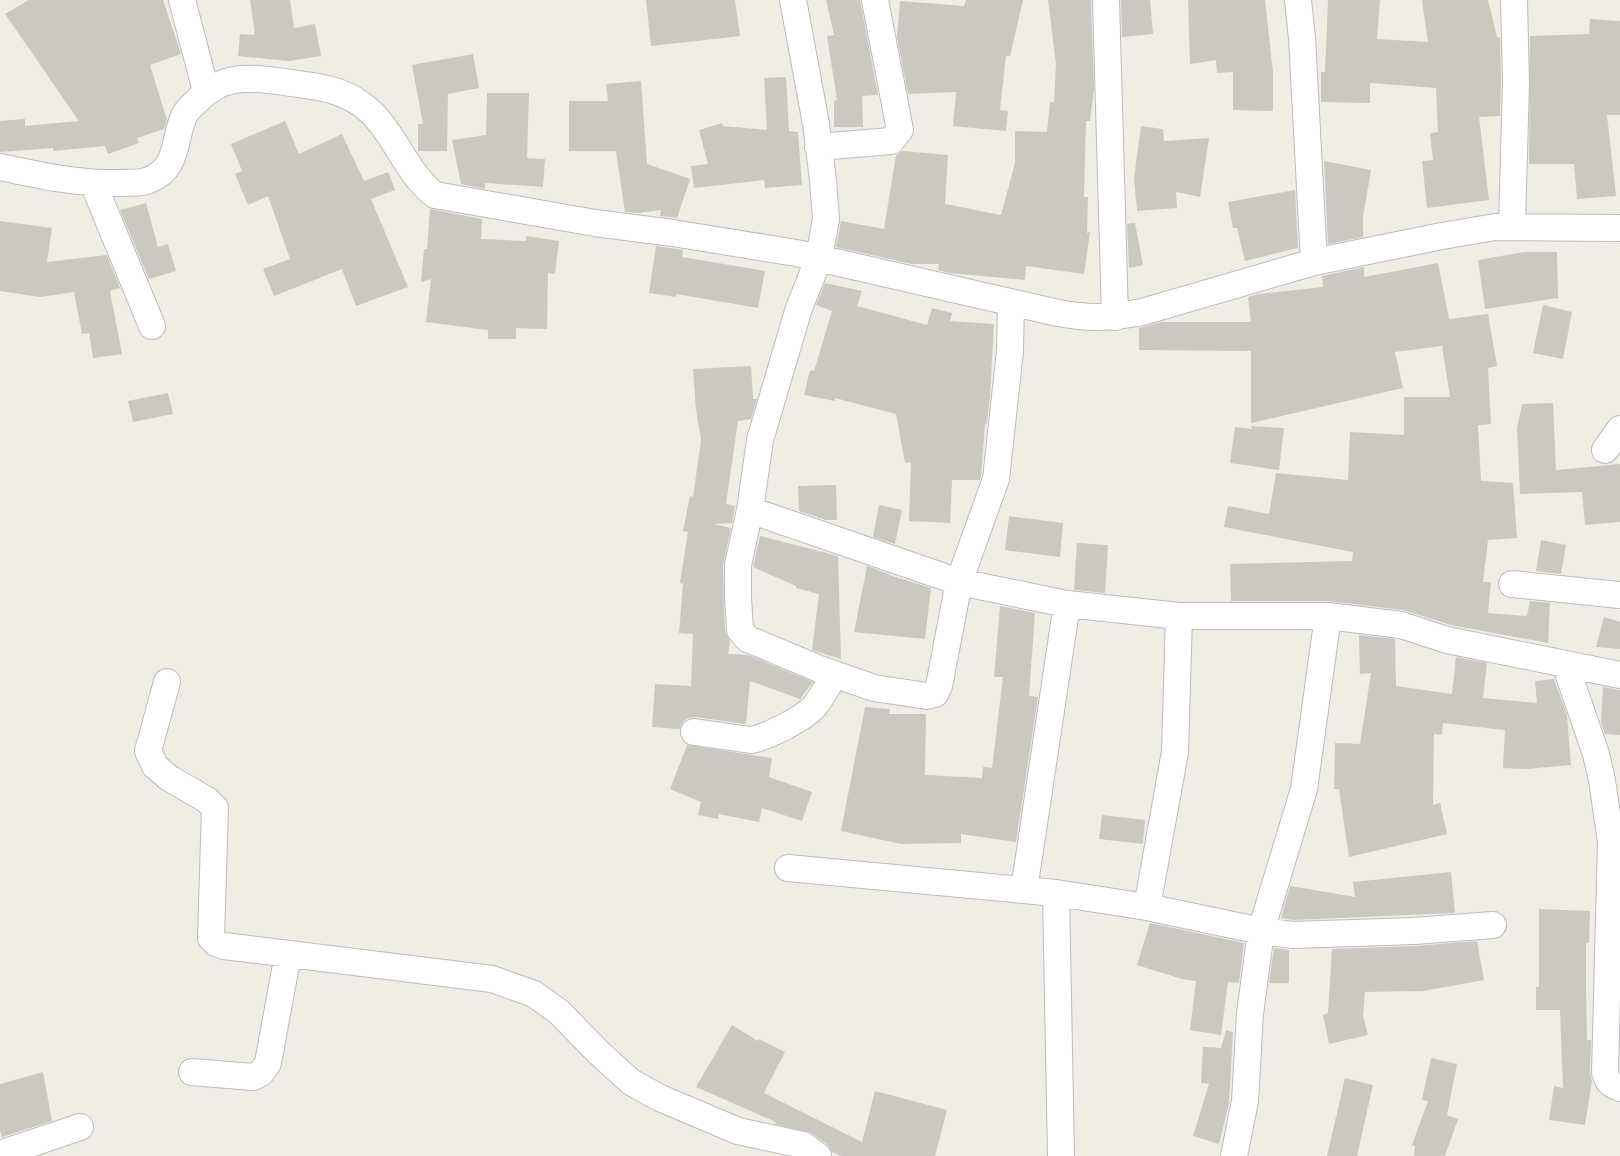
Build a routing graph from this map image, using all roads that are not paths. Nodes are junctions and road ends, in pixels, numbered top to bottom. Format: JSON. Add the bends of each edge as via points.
{"nodes":[{"id":1,"x":182,"y":0,"type":"edge"},
{"id":2,"x":793,"y":0,"type":"edge"},
{"id":3,"x":875,"y":0,"type":"edge"},
{"id":4,"x":1106,"y":0,"type":"edge"},
{"id":5,"x":1298,"y":0,"type":"edge"},
{"id":6,"x":1514,"y":0,"type":"edge"},
{"id":7,"x":206,"y":91,"type":"junction"},
{"id":8,"x":818,"y":147,"type":"junction"},
{"id":9,"x":0,"y":167,"type":"edge"},
{"id":10,"x":93,"y":183,"type":"junction"},
{"id":11,"x":1512,"y":226,"type":"junction"},
{"id":12,"x":1620,"y":228,"type":"edge"},
{"id":13,"x":819,"y":258,"type":"junction"},
{"id":14,"x":1314,"y":262,"type":"junction"},
{"id":15,"x":1011,"y":302,"type":"junction"},
{"id":16,"x":1115,"y":317,"type":"junction"},
{"id":17,"x":152,"y":326,"type":"dead end"},
{"id":18,"x":750,"y":510,"type":"junction"},
{"id":19,"x":959,"y":582,"type":"junction"},
{"id":20,"x":1512,"y":584,"type":"dead end"},
{"id":21,"x":1620,"y":596,"type":"edge"},
{"id":22,"x":1067,"y":604,"type":"junction"},
{"id":23,"x":1179,"y":616,"type":"junction"},
{"id":24,"x":1328,"y":616,"type":"junction"},
{"id":25,"x":1565,"y":664,"type":"junction"},
{"id":26,"x":835,"y":675,"type":"junction"},
{"id":27,"x":1620,"y":675,"type":"edge"},
{"id":28,"x":167,"y":682,"type":"dead end"},
{"id":29,"x":694,"y":732,"type":"dead end"},
{"id":30,"x":1616,"y":842,"type":"edge"},
{"id":31,"x":789,"y":868,"type":"dead end"},
{"id":32,"x":1024,"y":890,"type":"junction"},
{"id":33,"x":1056,"y":893,"type":"junction"},
{"id":34,"x":1147,"y":907,"type":"junction"},
{"id":35,"x":1493,"y":925,"type":"dead end"},
{"id":36,"x":1261,"y":931,"type":"junction"},
{"id":37,"x":288,"y":954,"type":"junction"},
{"id":38,"x":192,"y":1072,"type":"dead end"},
{"id":39,"x":1620,"y":1088,"type":"edge"},
{"id":40,"x":80,"y":1127,"type":"dead end"},
{"id":41,"x":0,"y":1154,"type":"edge"},
{"id":42,"x":818,"y":1156,"type":"edge"},
{"id":43,"x":1061,"y":1156,"type":"edge"},
{"id":44,"x":1234,"y":1156,"type":"edge"}],
"edges":[{"from":1,"to":7,"type":"street"},
{"from":2,"to":8,"type":"street"},
{"from":3,"to":8,"type":"street","via":[[900,130],[891,141]]},
{"from":4,"to":16,"type":"street"},
{"from":5,"to":14,"type":"street"},
{"from":6,"to":11,"type":"street"},
{"from":7,"to":10,"type":"street","via":[[184,114],[172,161],[161,174],[146,182]]},
{"from":7,"to":13,"type":"street","via":[[227,80],[253,77],[336,90],[362,105],[381,123],[416,177],[435,195]]},
{"from":8,"to":13,"type":"street","via":[[826,219]]},
{"from":9,"to":10,"type":"street"},
{"from":10,"to":17,"type":"street"},
{"from":11,"to":12,"type":"street"},
{"from":11,"to":14,"type":"street"},
{"from":13,"to":15,"type":"street"},
{"from":13,"to":18,"type":"street","via":[[799,308],[763,429]]},
{"from":14,"to":16,"type":"street"},
{"from":15,"to":16,"type":"street","via":[[1087,318]]},
{"from":15,"to":19,"type":"street","via":[[1010,351],[996,479]]},
{"from":18,"to":19,"type":"street"},
{"from":18,"to":26,"type":"street","via":[[738,565],[740,630],[763,647]]},
{"from":19,"to":22,"type":"street"},
{"from":19,"to":26,"type":"street","via":[[935,694],[874,688]]},
{"from":20,"to":21,"type":"street"},
{"from":22,"to":23,"type":"street"},
{"from":22,"to":32,"type":"street"},
{"from":23,"to":24,"type":"street"},
{"from":23,"to":34,"type":"street","via":[[1175,752]]},
{"from":24,"to":25,"type":"street","via":[[1401,625],[1447,640]]},
{"from":24,"to":36,"type":"street","via":[[1304,789]]},
{"from":25,"to":27,"type":"street"},
{"from":25,"to":30,"type":"street","via":[[1596,754]]},
{"from":26,"to":29,"type":"street","via":[[813,708],[759,738]]},
{"from":28,"to":37,"type":"street","via":[[148,751],[162,772],[215,808],[211,938],[224,946]]},
{"from":30,"to":39,"type":"street","via":[[1605,1072],[1611,1085]]},
{"from":31,"to":32,"type":"street"},
{"from":32,"to":33,"type":"street"},
{"from":33,"to":34,"type":"street"},
{"from":33,"to":43,"type":"street"},
{"from":34,"to":36,"type":"street"},
{"from":35,"to":36,"type":"street","via":[[1293,935]]},
{"from":36,"to":44,"type":"street","via":[[1250,1014],[1245,1101]]},
{"from":37,"to":38,"type":"street","via":[[268,1063],[261,1073],[253,1077]]},
{"from":37,"to":42,"type":"street","via":[[492,979],[534,994],[559,1012],[631,1082],[738,1131],[803,1145]]},
{"from":40,"to":41,"type":"street"}]}
